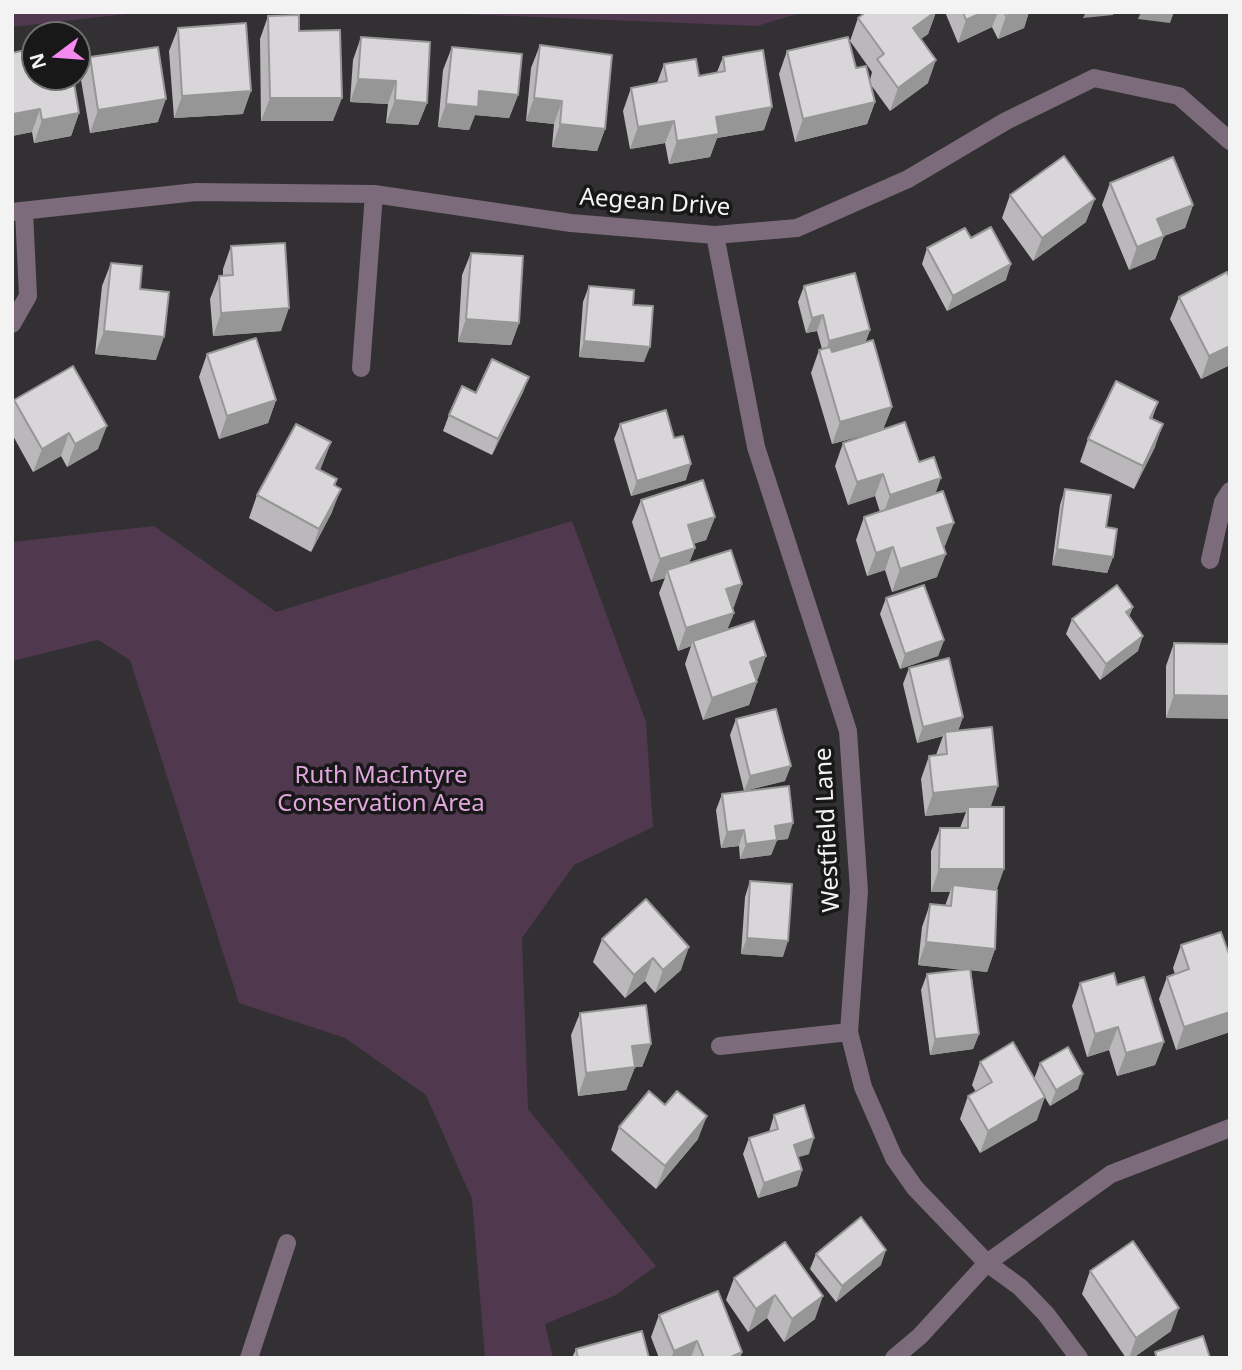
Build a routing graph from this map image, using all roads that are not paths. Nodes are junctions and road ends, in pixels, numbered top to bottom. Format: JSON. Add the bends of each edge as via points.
{"nodes":[{"id":1,"x":1230,"y":141,"type":"edge"},
{"id":2,"x":374,"y":194,"type":"junction"},
{"id":3,"x":18,"y":212,"type":"edge"},
{"id":4,"x":715,"y":235,"type":"junction"},
{"id":5,"x":12,"y":324,"type":"edge"},
{"id":6,"x":361,"y":368,"type":"dead end"},
{"id":7,"x":1230,"y":491,"type":"edge"},
{"id":8,"x":1210,"y":560,"type":"dead end"},
{"id":9,"x":849,"y":1032,"type":"junction"},
{"id":10,"x":720,"y":1046,"type":"dead end"},
{"id":11,"x":1230,"y":1128,"type":"edge"},
{"id":12,"x":287,"y":1243,"type":"dead end"},
{"id":13,"x":987,"y":1264,"type":"junction"},
{"id":14,"x":249,"y":1358,"type":"edge"},
{"id":15,"x":894,"y":1358,"type":"edge"},
{"id":16,"x":1079,"y":1358,"type":"edge"}],
"edges":[{"from":1,"to":4,"type":"street","name":"Aegean Drive","via":[[1179,96],[1094,78],[1006,121],[908,179],[797,228]]},
{"from":2,"to":3,"type":"street","name":"Aegean Drive","via":[[196,192]]},
{"from":2,"to":4,"type":"street","name":"Aegean Drive","via":[[571,223]]},
{"from":2,"to":6,"type":"street"},
{"from":3,"to":5,"type":"street","name":"Aegean Drive","via":[[27,296]]},
{"from":4,"to":9,"type":"street","name":"Westfield Lane","via":[[756,447],[848,732],[859,891]]},
{"from":7,"to":8,"type":"street","via":[[1223,502]]},
{"from":9,"to":10,"type":"street"},
{"from":9,"to":13,"type":"street","name":"Westfield Lane","via":[[863,1087],[894,1158],[915,1188]]},
{"from":11,"to":13,"type":"street","via":[[1111,1174]]},
{"from":12,"to":14,"type":"street"},
{"from":13,"to":15,"type":"street"},
{"from":13,"to":16,"type":"street","name":"Westfield Lane","via":[[1020,1287]]}]}
